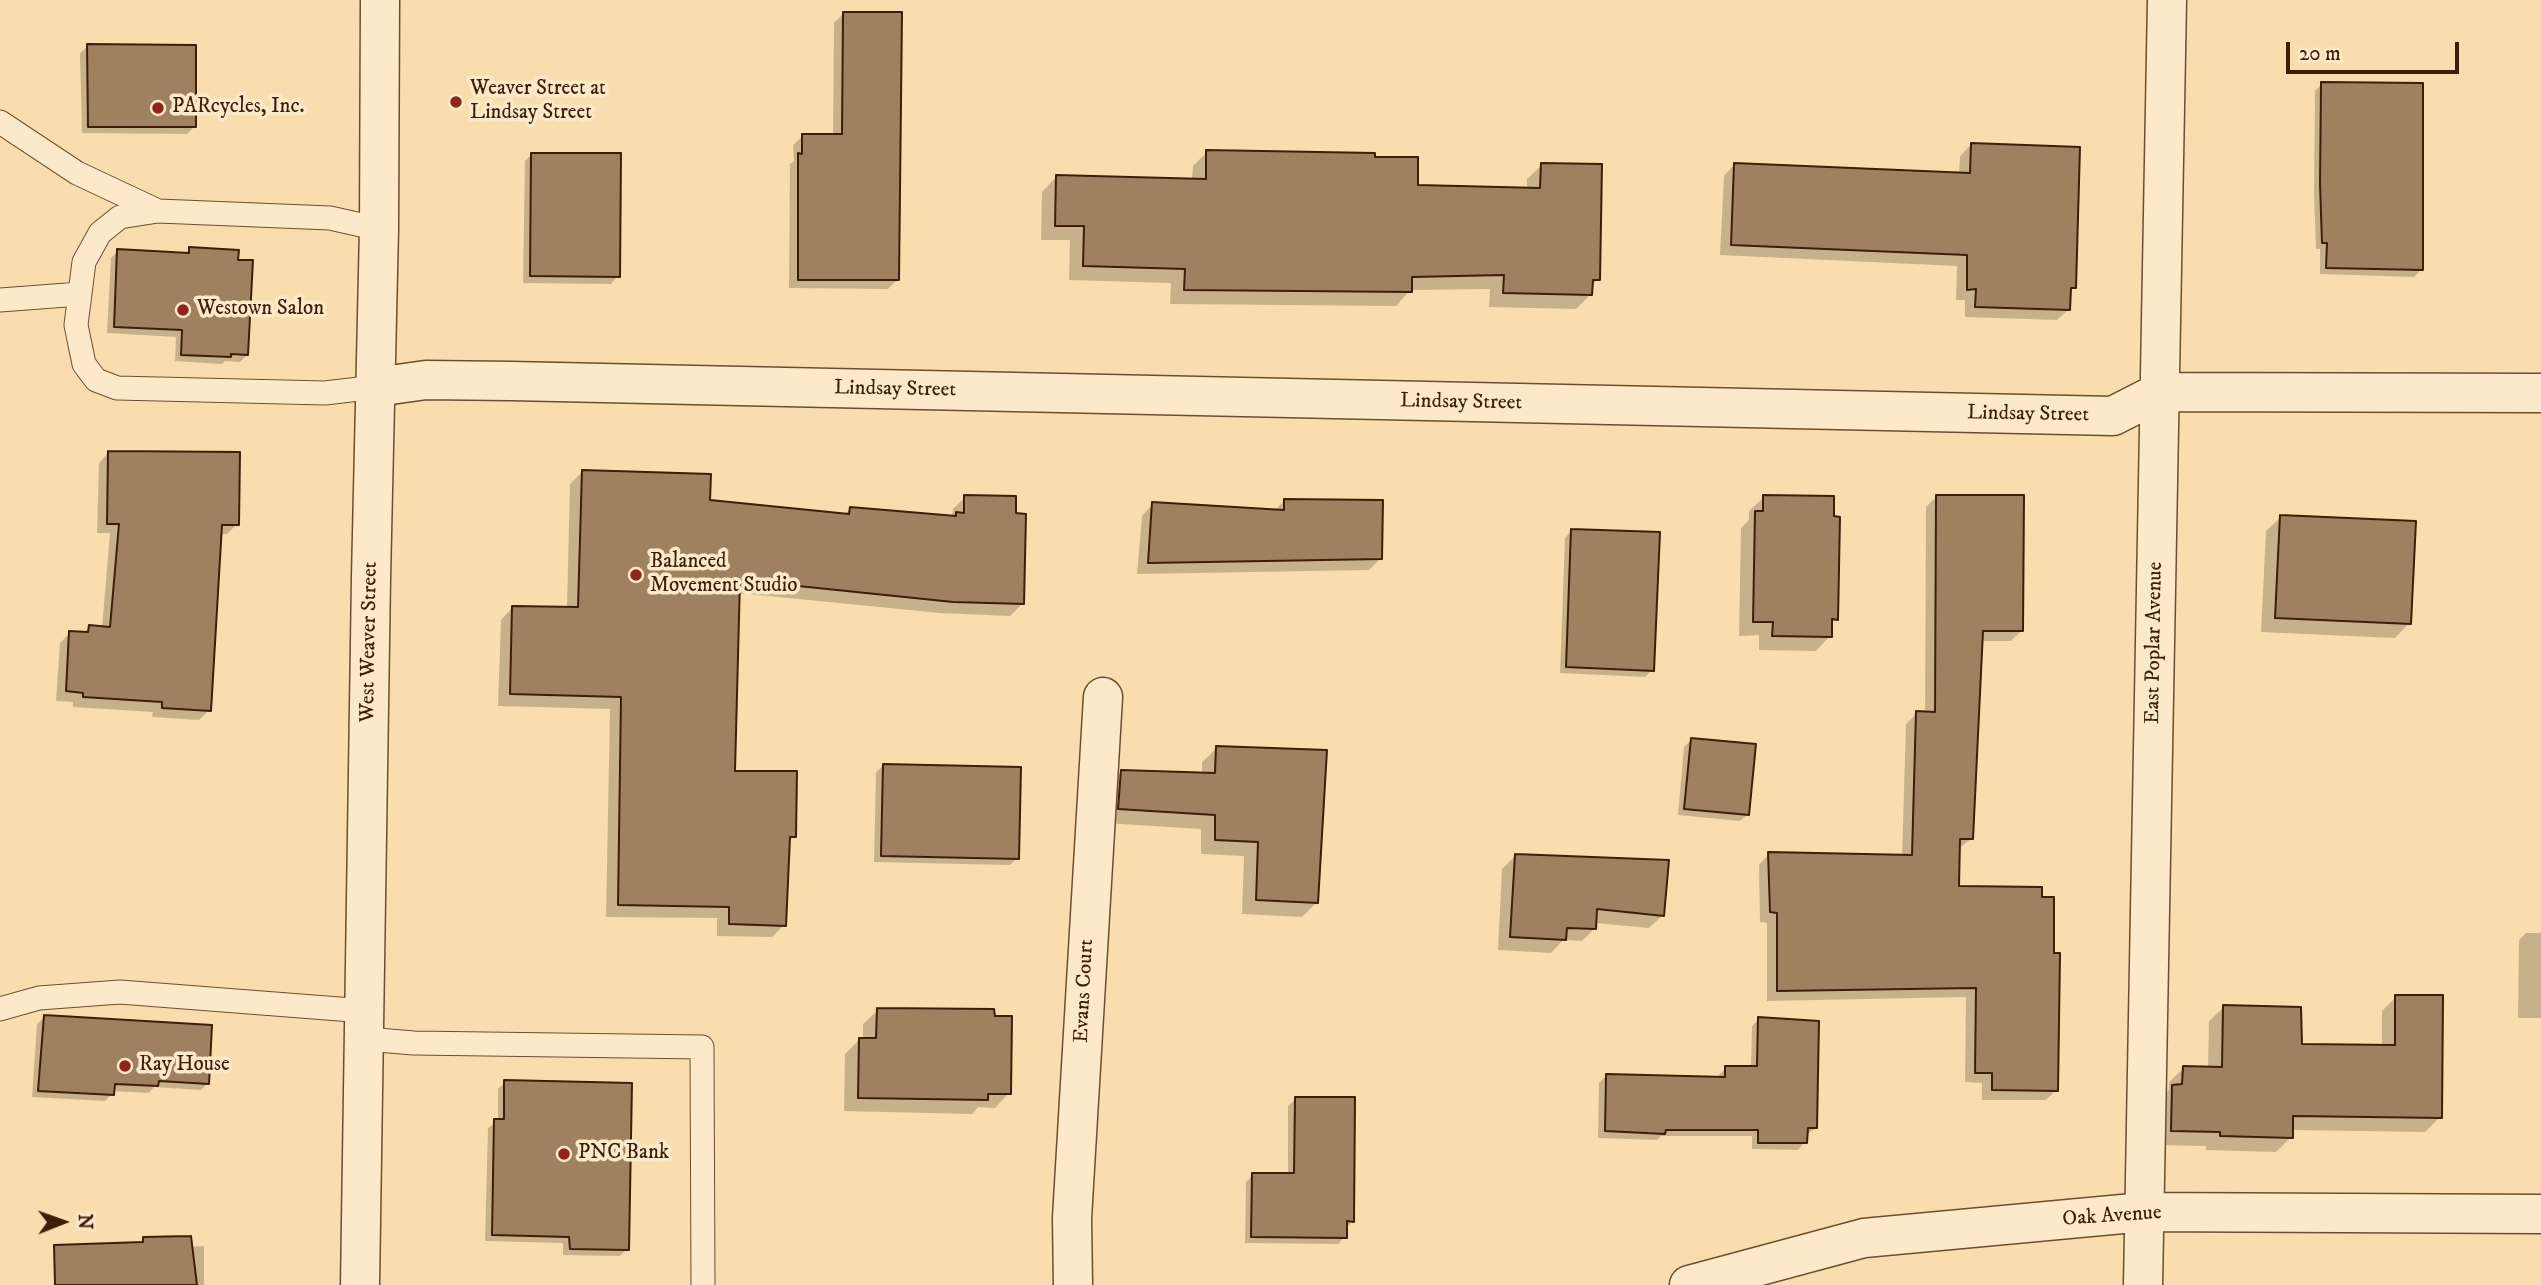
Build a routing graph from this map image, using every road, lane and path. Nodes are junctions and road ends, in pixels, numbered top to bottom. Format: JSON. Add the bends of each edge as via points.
{"nodes":[{"id":1,"x":380,"y":0,"type":"edge"},
{"id":2,"x":2167,"y":0,"type":"edge"},
{"id":3,"x":0,"y":122,"type":"edge"},
{"id":4,"x":158,"y":211,"type":"junction"},
{"id":5,"x":379,"y":229,"type":"junction"},
{"id":6,"x":80,"y":295,"type":"junction"},
{"id":7,"x":0,"y":300,"type":"edge"},
{"id":8,"x":376,"y":387,"type":"junction"},
{"id":9,"x":2160,"y":392,"type":"junction"},
{"id":10,"x":2541,"y":393,"type":"edge"},
{"id":11,"x":1103,"y":696,"type":"dead end"},
{"id":12,"x":0,"y":1009,"type":"edge"},
{"id":13,"x":365,"y":1025,"type":"junction"},
{"id":14,"x":2144,"y":1212,"type":"junction"},
{"id":15,"x":2541,"y":1214,"type":"edge"},
{"id":16,"x":360,"y":1285,"type":"edge"},
{"id":17,"x":703,"y":1285,"type":"edge"},
{"id":18,"x":1073,"y":1285,"type":"edge"},
{"id":19,"x":1689,"y":1285,"type":"edge"},
{"id":20,"x":2143,"y":1285,"type":"edge"}],
"edges":[{"from":1,"to":5,"type":"street","name":"West Weaver Street"},
{"from":2,"to":9,"type":"street","name":"East Poplar Avenue"},
{"from":3,"to":4,"type":"lane","via":[[77,173]]},
{"from":4,"to":5,"type":"lane","via":[[330,218]]},
{"from":4,"to":6,"type":"lane","via":[[120,217],[100,233],[84,262]]},
{"from":5,"to":8,"type":"street","name":"West Weaver Street"},
{"from":6,"to":7,"type":"lane"},
{"from":6,"to":8,"type":"lane","via":[[76,325],[84,364],[96,380],[117,388],[325,393]]},
{"from":8,"to":9,"type":"street","name":"Lindsay Street","via":[[426,380],[511,381],[2113,416]]},
{"from":8,"to":13,"type":"street","name":"West Weaver Street"},
{"from":9,"to":10,"type":"street","name":"Lindsay Street"},
{"from":9,"to":14,"type":"street","name":"East Poplar Avenue"},
{"from":11,"to":18,"type":"street","name":"Evans Court","via":[[1072,1218]]},
{"from":12,"to":13,"type":"lane","via":[[39,998],[120,992]]},
{"from":13,"to":16,"type":"street","name":"West Weaver Street"},
{"from":13,"to":17,"type":"lane","via":[[414,1043],[702,1047]]},
{"from":14,"to":15,"type":"street","name":"Oak Avenue"},
{"from":14,"to":19,"type":"street","name":"Oak Avenue","via":[[1864,1238]]},
{"from":14,"to":20,"type":"street","name":"East Poplar Avenue"}]}
